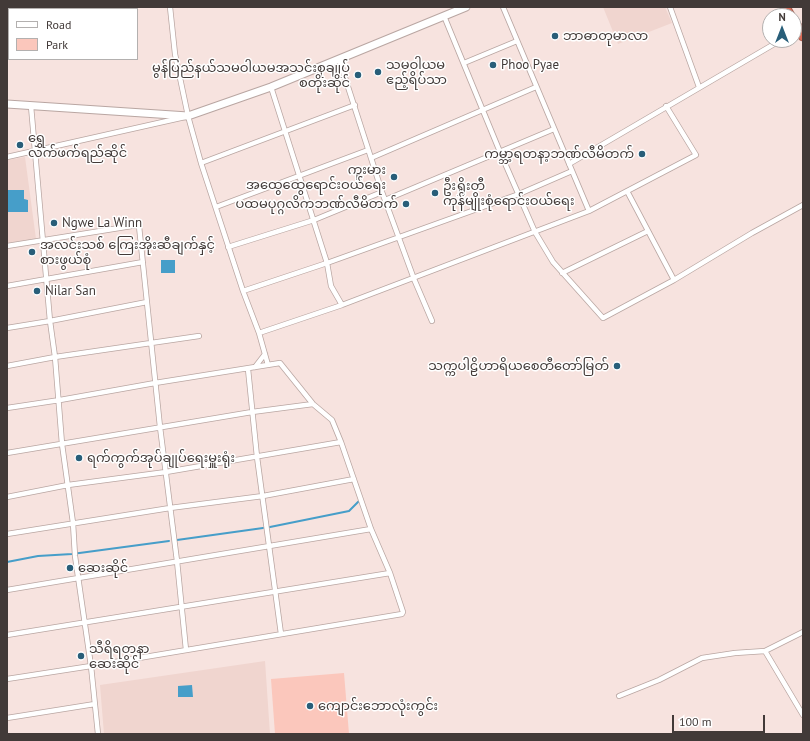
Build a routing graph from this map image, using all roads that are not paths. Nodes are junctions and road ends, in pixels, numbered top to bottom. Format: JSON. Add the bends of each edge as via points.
{"nodes":[{"id":1,"x":170,"y":7,"type":"edge"},
{"id":2,"x":466,"y":7,"type":"edge"},
{"id":3,"x":503,"y":7,"type":"edge"},
{"id":4,"x":670,"y":7,"type":"edge"},
{"id":5,"x":444,"y":16,"type":"junction"},
{"id":6,"x":517,"y":41,"type":"junction"},
{"id":7,"x":767,"y":48,"type":"edge"},
{"id":8,"x":339,"y":59,"type":"junction"},
{"id":9,"x":464,"y":63,"type":"junction"},
{"id":10,"x":271,"y":87,"type":"junction"},
{"id":11,"x":536,"y":87,"type":"junction"},
{"id":12,"x":699,"y":87,"type":"junction"},
{"id":13,"x":7,"y":104,"type":"edge"},
{"id":14,"x":355,"y":105,"type":"junction"},
{"id":15,"x":31,"y":106,"type":"junction"},
{"id":16,"x":666,"y":106,"type":"junction"},
{"id":17,"x":484,"y":110,"type":"junction"},
{"id":18,"x":188,"y":116,"type":"junction"},
{"id":19,"x":554,"y":129,"type":"junction"},
{"id":20,"x":285,"y":131,"type":"junction"},
{"id":21,"x":368,"y":150,"type":"junction"},
{"id":22,"x":34,"y":151,"type":"junction"},
{"id":23,"x":500,"y":152,"type":"junction"},
{"id":24,"x":7,"y":157,"type":"edge"},
{"id":25,"x":371,"y":158,"type":"junction"},
{"id":26,"x":201,"y":163,"type":"junction"},
{"id":27,"x":569,"y":164,"type":"junction"},
{"id":28,"x":572,"y":171,"type":"junction"},
{"id":29,"x":299,"y":175,"type":"junction"},
{"id":30,"x":626,"y":191,"type":"junction"},
{"id":31,"x":382,"y":192,"type":"junction"},
{"id":32,"x":519,"y":194,"type":"junction"},
{"id":33,"x":385,"y":200,"type":"junction"},
{"id":34,"x":803,"y":205,"type":"edge"},
{"id":35,"x":216,"y":207,"type":"junction"},
{"id":36,"x":588,"y":211,"type":"junction"},
{"id":37,"x":314,"y":220,"type":"junction"},
{"id":38,"x":648,"y":231,"type":"junction"},
{"id":39,"x":535,"y":232,"type":"junction"},
{"id":40,"x":399,"y":237,"type":"junction"},
{"id":41,"x":43,"y":241,"type":"junction"},
{"id":42,"x":7,"y":246,"type":"edge"},
{"id":43,"x":228,"y":247,"type":"junction"},
{"id":44,"x":143,"y":262,"type":"junction"},
{"id":45,"x":327,"y":263,"type":"junction"},
{"id":46,"x":562,"y":273,"type":"junction"},
{"id":47,"x":414,"y":279,"type":"junction"},
{"id":48,"x":46,"y":280,"type":"junction"},
{"id":49,"x":674,"y":280,"type":"junction"},
{"id":50,"x":7,"y":286,"type":"edge"},
{"id":51,"x":243,"y":291,"type":"junction"},
{"id":52,"x":147,"y":302,"type":"junction"},
{"id":53,"x":342,"y":305,"type":"junction"},
{"id":54,"x":50,"y":321,"type":"junction"},
{"id":55,"x":432,"y":321,"type":"dead end"},
{"id":56,"x":7,"y":328,"type":"edge"},
{"id":57,"x":259,"y":333,"type":"junction"},
{"id":58,"x":199,"y":336,"type":"dead end"},
{"id":59,"x":152,"y":343,"type":"junction"},
{"id":60,"x":266,"y":354,"type":"junction"},
{"id":61,"x":55,"y":357,"type":"junction"},
{"id":62,"x":268,"y":365,"type":"junction"},
{"id":63,"x":7,"y":366,"type":"edge"},
{"id":64,"x":255,"y":367,"type":"junction"},
{"id":65,"x":248,"y":369,"type":"junction"},
{"id":66,"x":155,"y":383,"type":"junction"},
{"id":67,"x":60,"y":400,"type":"junction"},
{"id":68,"x":313,"y":404,"type":"junction"},
{"id":69,"x":7,"y":408,"type":"edge"},
{"id":70,"x":252,"y":412,"type":"junction"},
{"id":71,"x":160,"y":428,"type":"junction"},
{"id":72,"x":341,"y":442,"type":"junction"},
{"id":73,"x":62,"y":444,"type":"junction"},
{"id":74,"x":7,"y":453,"type":"edge"},
{"id":75,"x":257,"y":457,"type":"junction"},
{"id":76,"x":166,"y":472,"type":"junction"},
{"id":77,"x":354,"y":479,"type":"junction"},
{"id":78,"x":68,"y":485,"type":"junction"},
{"id":79,"x":263,"y":496,"type":"junction"},
{"id":80,"x":7,"y":497,"type":"edge"},
{"id":81,"x":170,"y":508,"type":"junction"},
{"id":82,"x":73,"y":523,"type":"junction"},
{"id":83,"x":371,"y":529,"type":"junction"},
{"id":84,"x":7,"y":534,"type":"edge"},
{"id":85,"x":270,"y":546,"type":"junction"},
{"id":86,"x":177,"y":561,"type":"junction"},
{"id":87,"x":390,"y":573,"type":"junction"},
{"id":88,"x":78,"y":578,"type":"junction"},
{"id":89,"x":7,"y":590,"type":"edge"},
{"id":90,"x":276,"y":592,"type":"junction"},
{"id":91,"x":182,"y":607,"type":"junction"},
{"id":92,"x":85,"y":622,"type":"junction"},
{"id":93,"x":803,"y":632,"type":"edge"},
{"id":94,"x":281,"y":634,"type":"junction"},
{"id":95,"x":7,"y":635,"type":"edge"},
{"id":96,"x":186,"y":650,"type":"junction"},
{"id":97,"x":765,"y":651,"type":"junction"},
{"id":98,"x":91,"y":666,"type":"junction"},
{"id":99,"x":7,"y":679,"type":"edge"},
{"id":100,"x":619,"y":696,"type":"dead end"},
{"id":101,"x":95,"y":704,"type":"junction"},
{"id":102,"x":803,"y":715,"type":"edge"},
{"id":103,"x":7,"y":718,"type":"edge"},
{"id":104,"x":98,"y":734,"type":"edge"}],
"edges":[{"from":1,"to":18,"type":"street","via":[[174,54]]},
{"from":2,"to":5,"type":"main road"},
{"from":3,"to":6,"type":"street"},
{"from":4,"to":12,"type":"street"},
{"from":5,"to":8,"type":"main road"},
{"from":5,"to":9,"type":"street"},
{"from":6,"to":9,"type":"street"},
{"from":6,"to":11,"type":"street"},
{"from":7,"to":12,"type":"street"},
{"from":8,"to":10,"type":"main road"},
{"from":8,"to":14,"type":"street"},
{"from":9,"to":17,"type":"street"},
{"from":10,"to":18,"type":"main road"},
{"from":10,"to":20,"type":"street"},
{"from":11,"to":17,"type":"street"},
{"from":11,"to":19,"type":"street"},
{"from":12,"to":16,"type":"street"},
{"from":13,"to":15,"type":"main road"},
{"from":14,"to":20,"type":"street"},
{"from":14,"to":21,"type":"street"},
{"from":15,"to":18,"type":"main road"},
{"from":15,"to":22,"type":"street"},
{"from":16,"to":27,"type":"street"},
{"from":16,"to":30,"type":"street","via":[[696,155]]},
{"from":17,"to":23,"type":"street"},
{"from":17,"to":25,"type":"street"},
{"from":18,"to":22,"type":"street"},
{"from":18,"to":26,"type":"street"},
{"from":19,"to":23,"type":"street"},
{"from":19,"to":27,"type":"street"},
{"from":20,"to":26,"type":"street"},
{"from":20,"to":29,"type":"street"},
{"from":21,"to":25,"type":"street"},
{"from":21,"to":29,"type":"street"},
{"from":22,"to":24,"type":"street"},
{"from":22,"to":41,"type":"street"},
{"from":23,"to":32,"type":"street"},
{"from":23,"to":33,"type":"street"},
{"from":25,"to":31,"type":"street"},
{"from":26,"to":35,"type":"street"},
{"from":27,"to":28,"type":"street"},
{"from":28,"to":32,"type":"street"},
{"from":28,"to":36,"type":"street"},
{"from":29,"to":35,"type":"street"},
{"from":29,"to":37,"type":"street"},
{"from":30,"to":36,"type":"street"},
{"from":30,"to":38,"type":"street"},
{"from":31,"to":33,"type":"street"},
{"from":31,"to":37,"type":"street"},
{"from":32,"to":39,"type":"street"},
{"from":32,"to":40,"type":"street"},
{"from":33,"to":40,"type":"street"},
{"from":34,"to":49,"type":"street"},
{"from":35,"to":43,"type":"street"},
{"from":36,"to":39,"type":"street"},
{"from":37,"to":43,"type":"street"},
{"from":37,"to":45,"type":"street"},
{"from":38,"to":46,"type":"street"},
{"from":38,"to":49,"type":"street"},
{"from":39,"to":46,"type":"street"},
{"from":39,"to":47,"type":"street"},
{"from":40,"to":45,"type":"street"},
{"from":40,"to":47,"type":"street"},
{"from":41,"to":42,"type":"street"},
{"from":41,"to":44,"type":"street","via":[[138,224]]},
{"from":41,"to":48,"type":"street"},
{"from":43,"to":51,"type":"street"},
{"from":44,"to":48,"type":"street"},
{"from":44,"to":52,"type":"street"},
{"from":45,"to":51,"type":"street"},
{"from":45,"to":53,"type":"street","via":[[331,286]]},
{"from":46,"to":49,"type":"street","via":[[603,318]]},
{"from":47,"to":53,"type":"street"},
{"from":47,"to":55,"type":"street"},
{"from":48,"to":50,"type":"street"},
{"from":48,"to":54,"type":"street"},
{"from":51,"to":57,"type":"street"},
{"from":52,"to":54,"type":"street"},
{"from":52,"to":59,"type":"street"},
{"from":53,"to":57,"type":"street"},
{"from":54,"to":56,"type":"street"},
{"from":54,"to":61,"type":"street"},
{"from":57,"to":60,"type":"street"},
{"from":58,"to":59,"type":"street"},
{"from":59,"to":61,"type":"street"},
{"from":59,"to":66,"type":"street"},
{"from":60,"to":62,"type":"street"},
{"from":60,"to":64,"type":"street"},
{"from":61,"to":63,"type":"street"},
{"from":61,"to":67,"type":"street"},
{"from":62,"to":64,"type":"street"},
{"from":62,"to":68,"type":"street","via":[[280,363]]},
{"from":64,"to":65,"type":"street"},
{"from":65,"to":66,"type":"street"},
{"from":65,"to":70,"type":"street"},
{"from":66,"to":67,"type":"street"},
{"from":66,"to":71,"type":"street"},
{"from":67,"to":69,"type":"street"},
{"from":67,"to":73,"type":"street"},
{"from":68,"to":70,"type":"street"},
{"from":68,"to":72,"type":"street","via":[[332,420]]},
{"from":70,"to":71,"type":"street"},
{"from":70,"to":75,"type":"street"},
{"from":71,"to":73,"type":"street"},
{"from":71,"to":76,"type":"street"},
{"from":72,"to":75,"type":"street"},
{"from":72,"to":77,"type":"street"},
{"from":73,"to":74,"type":"street"},
{"from":73,"to":78,"type":"street"},
{"from":75,"to":76,"type":"street"},
{"from":75,"to":79,"type":"street"},
{"from":76,"to":78,"type":"street"},
{"from":76,"to":81,"type":"street"},
{"from":77,"to":79,"type":"street"},
{"from":77,"to":83,"type":"street"},
{"from":78,"to":80,"type":"street"},
{"from":78,"to":82,"type":"street"},
{"from":79,"to":81,"type":"street"},
{"from":79,"to":85,"type":"street"},
{"from":81,"to":82,"type":"street"},
{"from":81,"to":86,"type":"street"},
{"from":82,"to":84,"type":"street"},
{"from":82,"to":88,"type":"street"},
{"from":83,"to":85,"type":"street"},
{"from":83,"to":87,"type":"street"},
{"from":85,"to":86,"type":"street"},
{"from":85,"to":90,"type":"street"},
{"from":86,"to":88,"type":"street"},
{"from":86,"to":91,"type":"street"},
{"from":87,"to":90,"type":"street"},
{"from":87,"to":94,"type":"street","via":[[403,614]]},
{"from":88,"to":89,"type":"street"},
{"from":88,"to":92,"type":"street"},
{"from":90,"to":91,"type":"street"},
{"from":90,"to":94,"type":"street"},
{"from":91,"to":92,"type":"street"},
{"from":91,"to":96,"type":"street"},
{"from":92,"to":95,"type":"street"},
{"from":92,"to":98,"type":"street"},
{"from":93,"to":97,"type":"street"},
{"from":94,"to":96,"type":"street"},
{"from":96,"to":98,"type":"street"},
{"from":97,"to":100,"type":"street","via":[[702,658],[659,680]]},
{"from":97,"to":102,"type":"street"},
{"from":98,"to":99,"type":"street"},
{"from":98,"to":101,"type":"street"},
{"from":101,"to":103,"type":"street"},
{"from":101,"to":104,"type":"street"}]}
